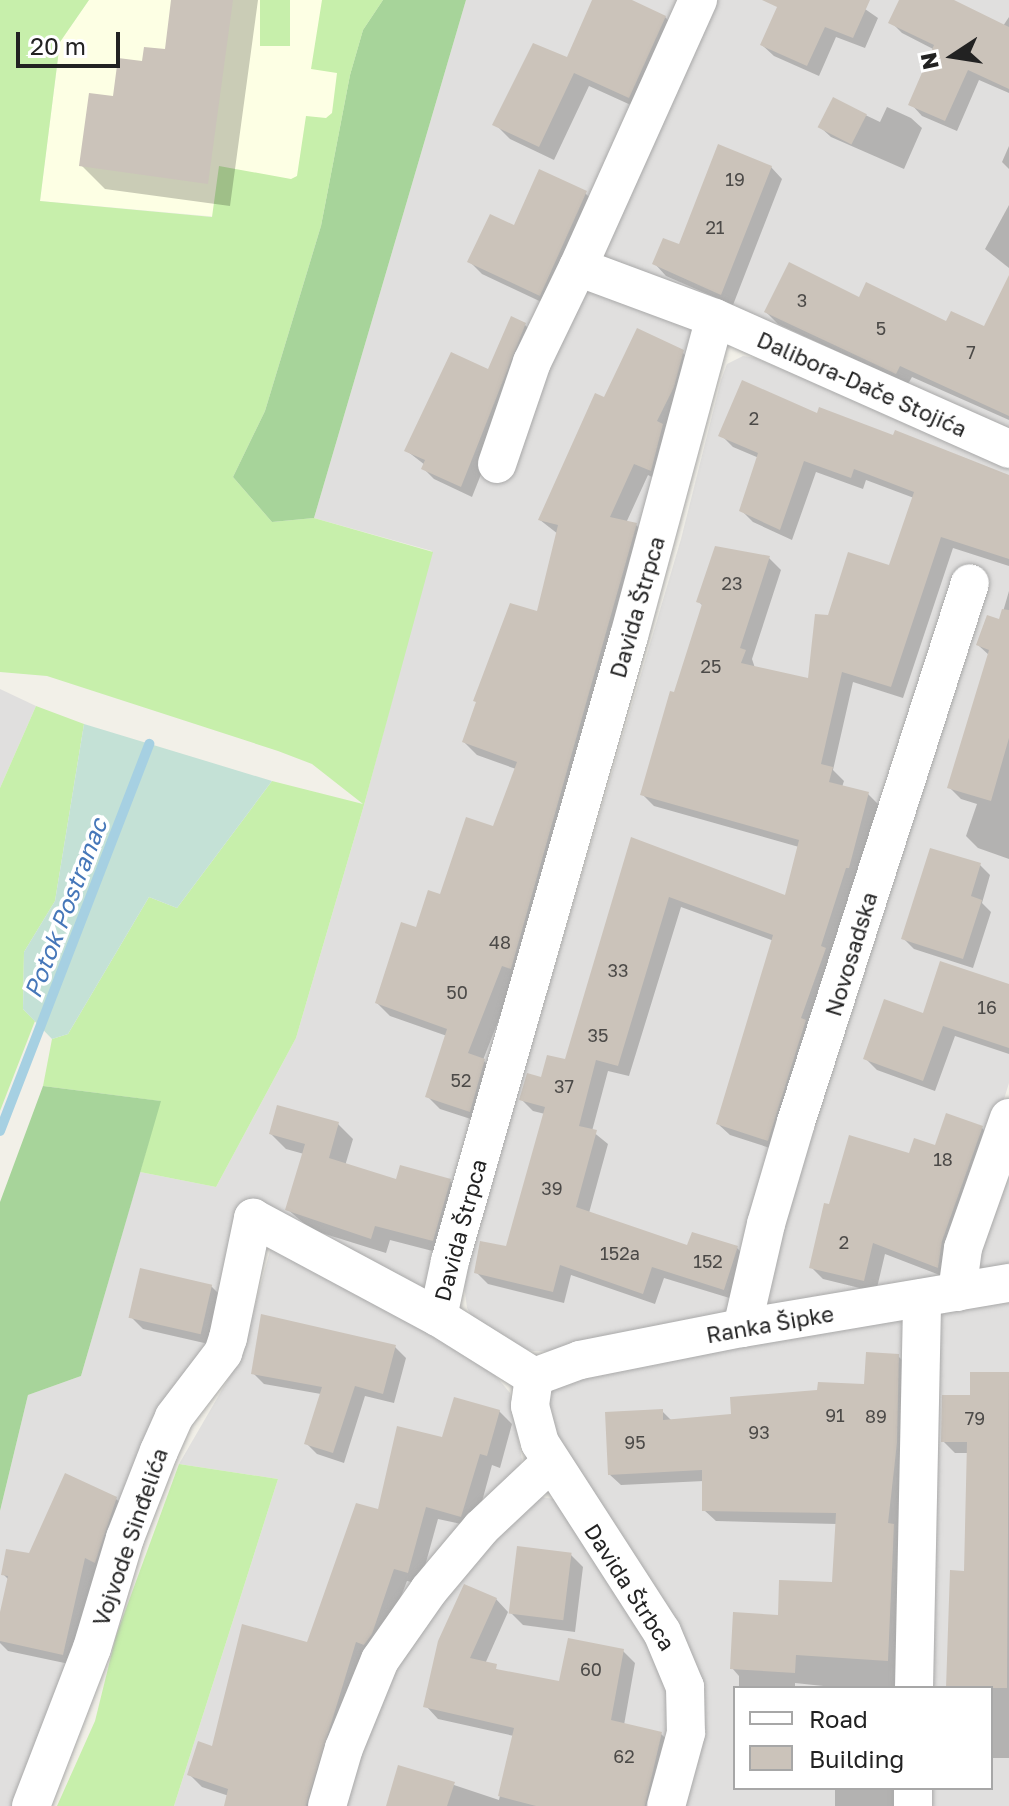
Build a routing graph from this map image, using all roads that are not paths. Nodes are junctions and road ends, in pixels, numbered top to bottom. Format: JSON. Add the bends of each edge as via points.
{"nodes":[{"id":1,"x":698,"y":0,"type":"edge"},
{"id":2,"x":578,"y":267,"type":"junction"},
{"id":3,"x":715,"y":318,"type":"junction"},
{"id":4,"x":1009,"y":449,"type":"edge"},
{"id":5,"x":497,"y":464,"type":"dead end"},
{"id":6,"x":970,"y":583,"type":"dead end"},
{"id":7,"x":1009,"y":1118,"type":"edge"},
{"id":8,"x":1009,"y":1283,"type":"edge"},
{"id":9,"x":939,"y":1295,"type":"junction"},
{"id":10,"x":438,"y":1317,"type":"junction"},
{"id":11,"x":742,"y":1328,"type":"junction"},
{"id":12,"x":534,"y":1377,"type":"junction"},
{"id":13,"x":550,"y":1463,"type":"junction"},
{"id":14,"x":914,"y":1686,"type":"edge"},
{"id":15,"x":31,"y":1806,"type":"edge"},
{"id":16,"x":327,"y":1806,"type":"edge"},
{"id":17,"x":666,"y":1806,"type":"edge"}],
"edges":[{"from":1,"to":2,"type":"street"},
{"from":2,"to":3,"type":"street"},
{"from":2,"to":5,"type":"street","via":[[532,362]]},
{"from":3,"to":4,"type":"street","name":"Dalibora-Dače Stojića"},
{"from":3,"to":10,"type":"street","name":"Davida Štrpca"},
{"from":6,"to":11,"type":"street","name":"Novosadska","via":[[796,1122]]},
{"from":7,"to":9,"type":"street","via":[[963,1248]]},
{"from":8,"to":9,"type":"street","name":"Ranka Šipke"},
{"from":9,"to":11,"type":"street","name":"Ranka Šipke"},
{"from":9,"to":14,"type":"street"},
{"from":10,"to":12,"type":"street","name":"Vojvode Sinđelića"},
{"from":10,"to":15,"type":"street","name":"Vojvode Sinđelića","via":[[253,1218],[223,1353],[174,1417],[159,1451]]},
{"from":11,"to":12,"type":"street","name":"Ranka Šipke","via":[[580,1360]]},
{"from":12,"to":13,"type":"street","name":"Davida Štrbca","via":[[532,1423]]},
{"from":13,"to":16,"type":"street","via":[[481,1528],[380,1660]]},
{"from":13,"to":17,"type":"street","name":"Davida Štrbca","via":[[662,1632],[685,1687],[686,1733]]}]}
